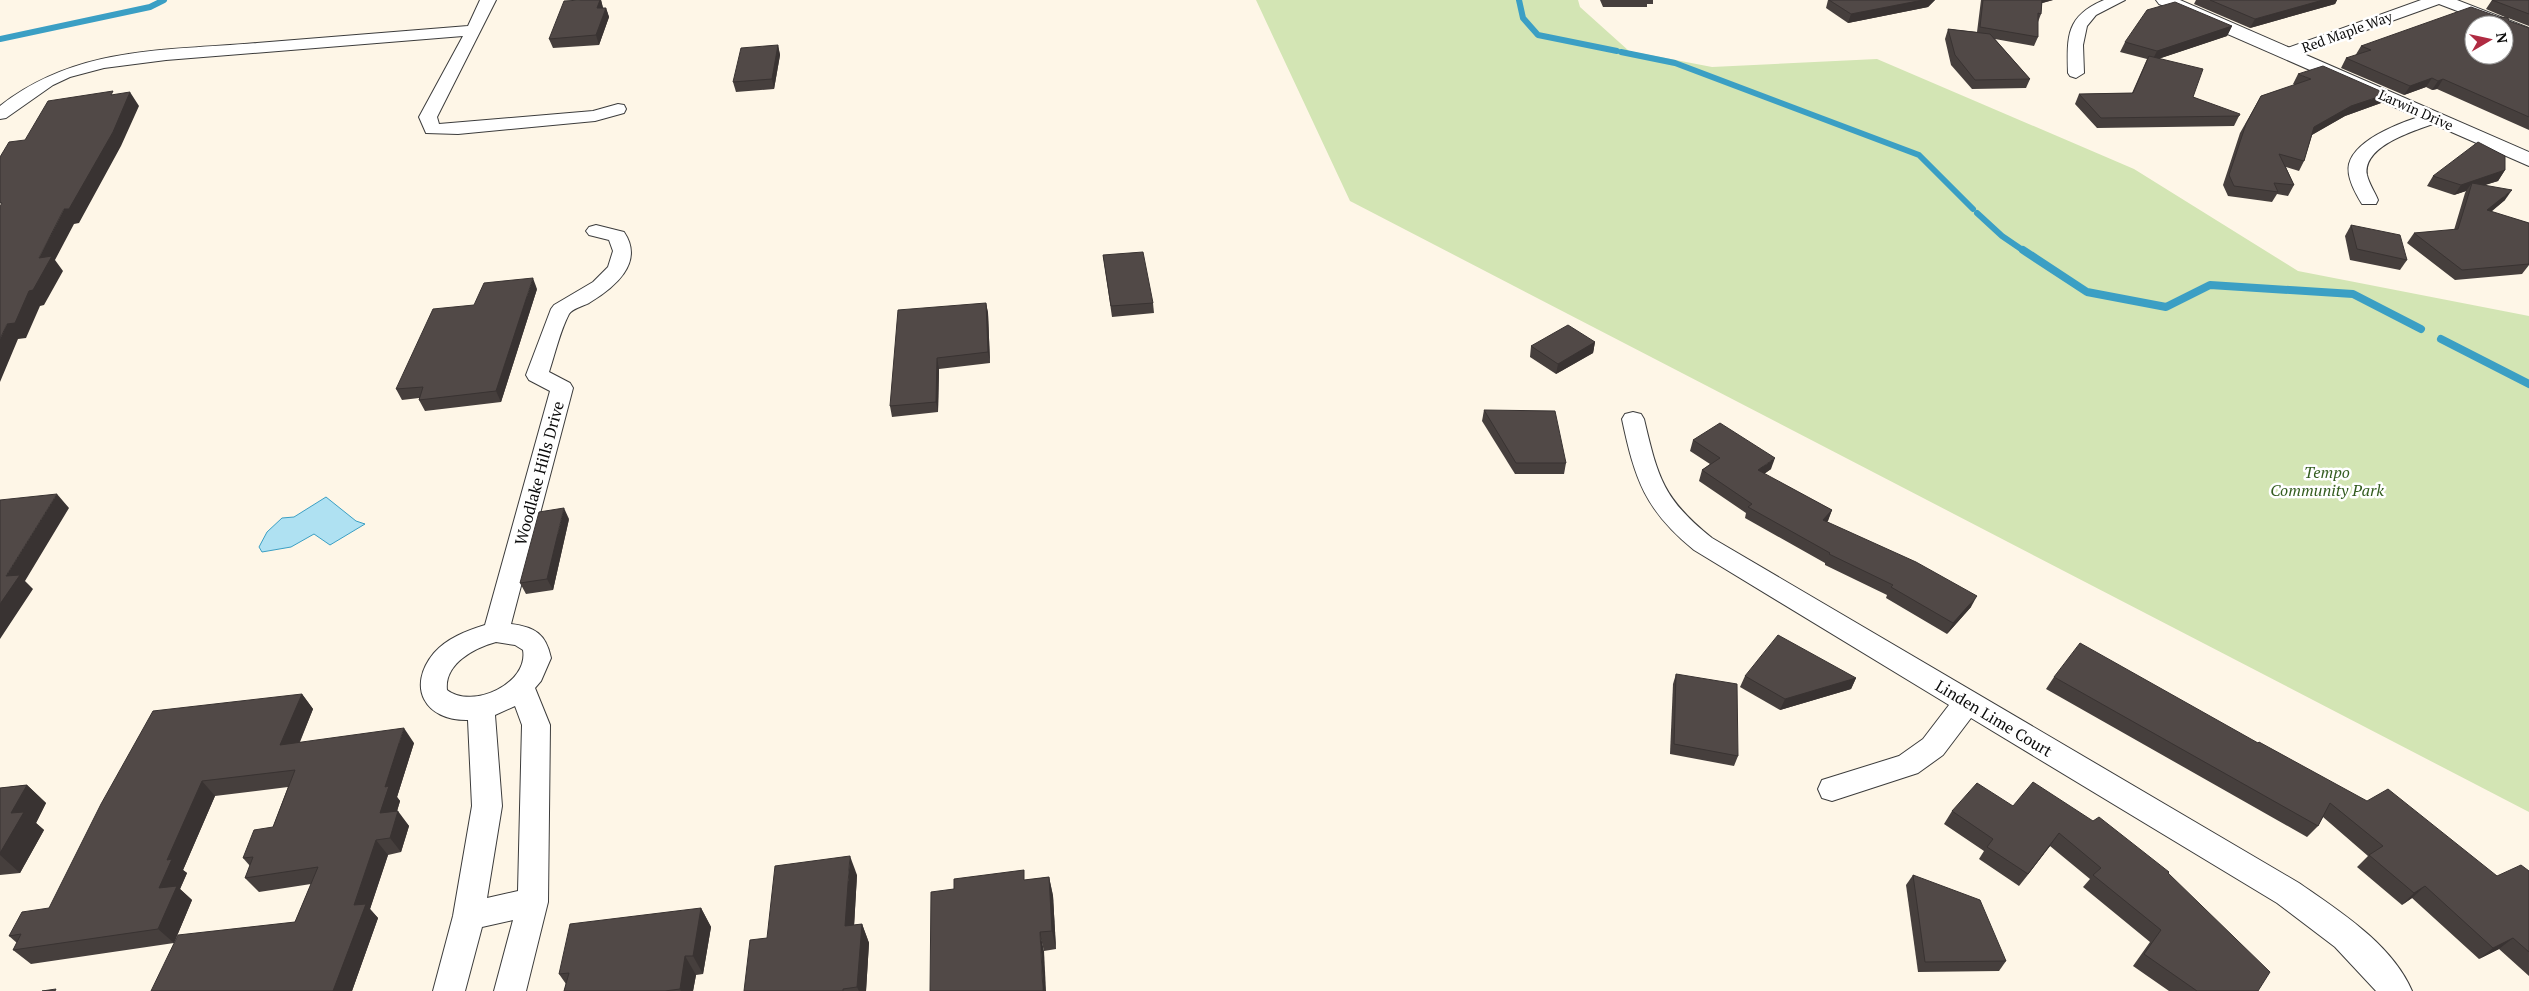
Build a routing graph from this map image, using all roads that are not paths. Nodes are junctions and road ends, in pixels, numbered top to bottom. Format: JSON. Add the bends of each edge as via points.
{"nodes":[{"id":1,"x":488,"y":0,"type":"edge"},
{"id":2,"x":2117,"y":0,"type":"edge"},
{"id":3,"x":2165,"y":0,"type":"edge"},
{"id":4,"x":2435,"y":0,"type":"edge"},
{"id":5,"x":2443,"y":0,"type":"edge"},
{"id":6,"x":474,"y":30,"type":"junction"},
{"id":7,"x":2529,"y":33,"type":"edge"},
{"id":8,"x":2288,"y":53,"type":"junction"},
{"id":9,"x":2076,"y":73,"type":"dead end"},
{"id":10,"x":618,"y":109,"type":"dead end"},
{"id":11,"x":0,"y":114,"type":"edge"},
{"id":12,"x":2433,"y":118,"type":"junction"},
{"id":13,"x":2529,"y":160,"type":"edge"},
{"id":14,"x":2369,"y":200,"type":"dead end"},
{"id":15,"x":596,"y":230,"type":"dead end"},
{"id":16,"x":1633,"y":419,"type":"dead end"},
{"id":17,"x":496,"y":632,"type":"junction"},
{"id":18,"x":521,"y":688,"type":"junction"},
{"id":19,"x":1967,"y":702,"type":"junction"},
{"id":20,"x":481,"y":708,"type":"junction"},
{"id":21,"x":1832,"y":789,"type":"dead end"},
{"id":22,"x":533,"y":902,"type":"junction"},
{"id":23,"x":469,"y":916,"type":"junction"},
{"id":24,"x":449,"y":991,"type":"edge"},
{"id":25,"x":510,"y":991,"type":"edge"},
{"id":26,"x":2396,"y":991,"type":"edge"}],
"edges":[{"from":1,"to":6,"type":"street"},
{"from":2,"to":9,"type":"street","via":[[2085,16],[2076,28]]},
{"from":3,"to":8,"type":"street","name":"Larwin Drive"},
{"from":4,"to":8,"type":"street","name":"Red Maple Way"},
{"from":5,"to":7,"type":"street"},
{"from":6,"to":10,"type":"street","via":[[428,118],[432,129],[595,116]]},
{"from":6,"to":11,"type":"street","via":[[157,54],[107,62],[64,74],[31,90]]},
{"from":8,"to":12,"type":"street","name":"Larwin Drive"},
{"from":12,"to":13,"type":"street","name":"Larwin Drive"},
{"from":12,"to":14,"type":"street","via":[[2374,143],[2363,151],[2358,174]]},
{"from":15,"to":17,"type":"street","name":"Woodlake Hills Drive","via":[[617,236],[623,250],[620,266],[589,296],[561,309],[537,375],[562,388]]},
{"from":16,"to":19,"type":"street","name":"Linden Lime Court","via":[[1649,486],[1685,531]]},
{"from":17,"to":18,"type":"street","via":[[524,636],[533,642],[538,652],[532,676]]},
{"from":17,"to":20,"type":"street","via":[[472,640],[450,653],[433,678],[432,690],[448,707],[464,710]]},
{"from":18,"to":20,"type":"street"},
{"from":18,"to":22,"type":"street","via":[[536,726]]},
{"from":19,"to":21,"type":"street","via":[[1933,747],[1908,765]]},
{"from":19,"to":26,"type":"street","name":"Linden Lime Court","via":[[2318,913],[2370,959]]},
{"from":20,"to":23,"type":"street","via":[[487,806]]},
{"from":22,"to":23,"type":"street"},
{"from":22,"to":25,"type":"street"},
{"from":23,"to":24,"type":"street"}]}
